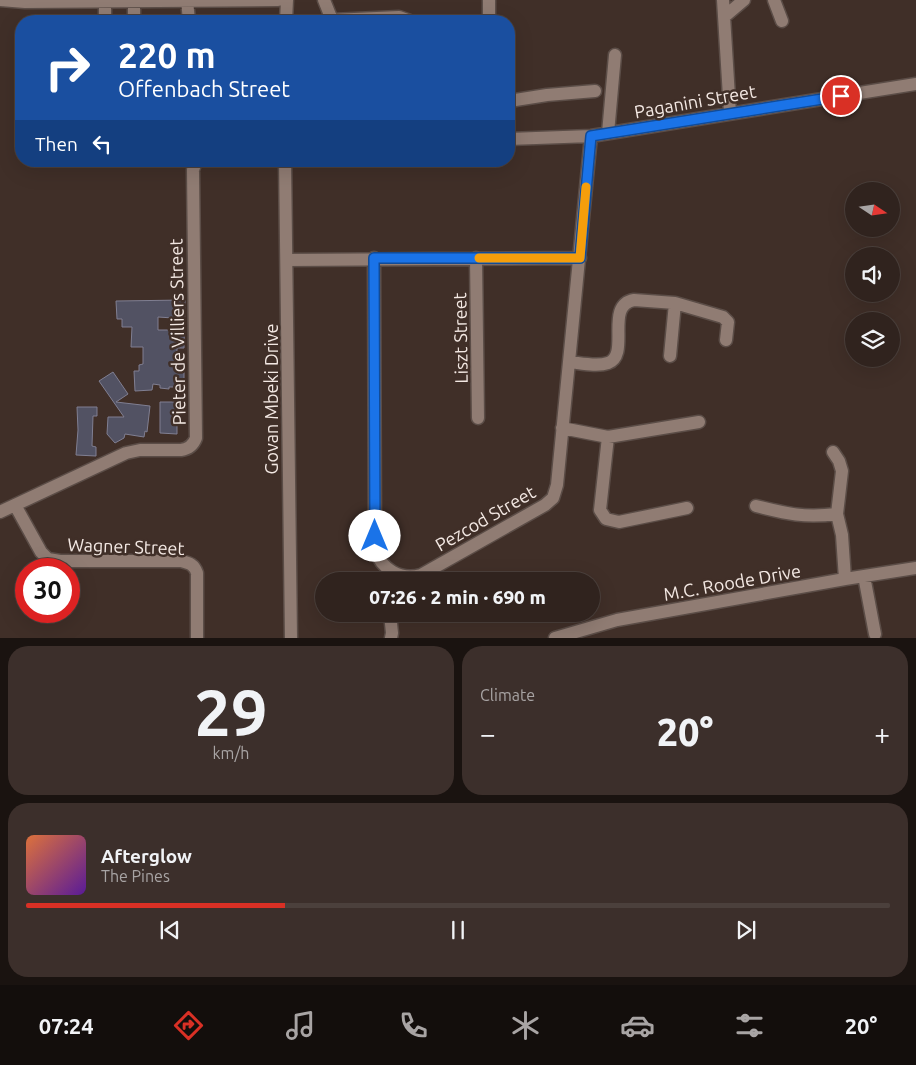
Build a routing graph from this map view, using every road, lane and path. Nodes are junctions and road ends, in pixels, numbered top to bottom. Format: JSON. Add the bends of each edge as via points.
{"nodes":[{"id":1,"x":0,"y":0,"type":"edge"},
{"id":2,"x":187,"y":0,"type":"edge"},
{"id":3,"x":198,"y":0,"type":"edge"},
{"id":4,"x":278,"y":0,"type":"edge"},
{"id":5,"x":287,"y":0,"type":"edge"},
{"id":6,"x":324,"y":0,"type":"edge"},
{"id":7,"x":489,"y":0,"type":"edge"},
{"id":8,"x":723,"y":0,"type":"edge"},
{"id":9,"x":744,"y":0,"type":"edge"},
{"id":10,"x":774,"y":0,"type":"edge"},
{"id":11,"x":134,"y":1,"type":"edge"},
{"id":12,"x":105,"y":2,"type":"junction"},
{"id":13,"x":106,"y":15,"type":"edge"},
{"id":14,"x":134,"y":15,"type":"edge"},
{"id":15,"x":188,"y":15,"type":"edge"},
{"id":16,"x":286,"y":15,"type":"edge"},
{"id":17,"x":329,"y":15,"type":"edge"},
{"id":18,"x":489,"y":15,"type":"edge"},
{"id":19,"x":724,"y":17,"type":"junction"},
{"id":20,"x":782,"y":21,"type":"dead end"},
{"id":21,"x":615,"y":55,"type":"dead end"},
{"id":22,"x":916,"y":84,"type":"edge"},
{"id":23,"x":595,"y":92,"type":"dead end"},
{"id":24,"x":515,"y":100,"type":"edge"},
{"id":25,"x":730,"y":113,"type":"junction"},
{"id":26,"x":608,"y":134,"type":"junction"},
{"id":27,"x":591,"y":136,"type":"junction"},
{"id":28,"x":515,"y":139,"type":"edge"},
{"id":29,"x":195,"y":167,"type":"edge"},
{"id":30,"x":285,"y":167,"type":"edge"},
{"id":31,"x":374,"y":258,"type":"junction"},
{"id":32,"x":476,"y":258,"type":"junction"},
{"id":33,"x":580,"y":258,"type":"junction"},
{"id":34,"x":287,"y":260,"type":"junction"},
{"id":35,"x":675,"y":303,"type":"junction"},
{"id":36,"x":726,"y":340,"type":"dead end"},
{"id":37,"x":670,"y":356,"type":"dead end"},
{"id":38,"x":569,"y":362,"type":"junction"},
{"id":39,"x":478,"y":418,"type":"dead end"},
{"id":40,"x":698,"y":422,"type":"dead end"},
{"id":41,"x":562,"y":428,"type":"junction"},
{"id":42,"x":608,"y":437,"type":"junction"},
{"id":43,"x":832,"y":452,"type":"dead end"},
{"id":44,"x":15,"y":505,"type":"junction"},
{"id":45,"x":756,"y":506,"type":"dead end"},
{"id":46,"x":687,"y":508,"type":"dead end"},
{"id":47,"x":0,"y":512,"type":"edge"},
{"id":48,"x":838,"y":514,"type":"junction"},
{"id":49,"x":916,"y":568,"type":"edge"},
{"id":50,"x":387,"y":572,"type":"edge"},
{"id":51,"x":425,"y":572,"type":"edge"},
{"id":52,"x":864,"y":576,"type":"junction"},
{"id":53,"x":845,"y":579,"type":"junction"},
{"id":54,"x":391,"y":622,"type":"edge"},
{"id":55,"x":875,"y":634,"type":"dead end"},
{"id":56,"x":197,"y":638,"type":"edge"},
{"id":57,"x":291,"y":638,"type":"edge"},
{"id":58,"x":390,"y":638,"type":"edge"},
{"id":59,"x":556,"y":638,"type":"edge"}],
"edges":[{"from":1,"to":12,"type":"street"},
{"from":2,"to":3,"type":"street"},
{"from":2,"to":11,"type":"street"},
{"from":2,"to":15,"type":"street"},
{"from":3,"to":4,"type":"street"},
{"from":5,"to":16,"type":"street"},
{"from":6,"to":17,"type":"street"},
{"from":7,"to":18,"type":"street"},
{"from":8,"to":19,"type":"street"},
{"from":9,"to":19,"type":"street"},
{"from":10,"to":20,"type":"street"},
{"from":11,"to":12,"type":"street"},
{"from":11,"to":14,"type":"street"},
{"from":12,"to":13,"type":"street"},
{"from":19,"to":25,"type":"street"},
{"from":21,"to":26,"type":"street"},
{"from":22,"to":25,"type":"street","name":"Paganini Street"},
{"from":23,"to":24,"type":"street"},
{"from":25,"to":26,"type":"street","name":"Paganini Street"},
{"from":26,"to":27,"type":"street","name":"Paganini Street"},
{"from":27,"to":28,"type":"street","name":"Paganini Street"},
{"from":27,"to":33,"type":"street","name":"Pezcod Street"},
{"from":29,"to":44,"type":"street","name":"Pieter de Villiers Street","via":[[194,443],[187,449],[140,450],[126,454]]},
{"from":30,"to":34,"type":"street","name":"Govan Mbeki Drive"},
{"from":31,"to":32,"type":"street"},
{"from":31,"to":34,"type":"street"},
{"from":31,"to":50,"type":"street","name":"Pezcod Street","via":[[375,549]]},
{"from":32,"to":33,"type":"street"},
{"from":32,"to":39,"type":"street","name":"Liszt Street"},
{"from":33,"to":38,"type":"street","name":"Pezcod Street"},
{"from":34,"to":57,"type":"street","name":"Govan Mbeki Drive"},
{"from":35,"to":36,"type":"street","via":[[723,317],[728,322]]},
{"from":35,"to":37,"type":"street"},
{"from":35,"to":38,"type":"street","via":[[627,301],[621,308],[617,354],[612,362]]},
{"from":38,"to":41,"type":"street","name":"Pezcod Street"},
{"from":40,"to":42,"type":"street"},
{"from":41,"to":42,"type":"street"},
{"from":41,"to":51,"type":"street","name":"Pezcod Street","via":[[557,485],[550,501]]},
{"from":42,"to":46,"type":"street","via":[[600,510],[606,519],[619,522]]},
{"from":43,"to":48,"type":"street","via":[[842,471]]},
{"from":44,"to":47,"type":"street","name":"Pieter de Villiers Street"},
{"from":44,"to":56,"type":"street","name":"Wagner Street","via":[[40,552],[48,559],[181,561],[192,564],[197,573]]},
{"from":45,"to":48,"type":"street","via":[[796,515]]},
{"from":48,"to":53,"type":"street"},
{"from":49,"to":52,"type":"street","name":"M.C. Roode Drive"},
{"from":52,"to":53,"type":"street","name":"M.C. Roode Drive"},
{"from":52,"to":55,"type":"street"},
{"from":53,"to":59,"type":"street","name":"M.C. Roode Drive","via":[[617,620]]},
{"from":54,"to":58,"type":"street"}]}
